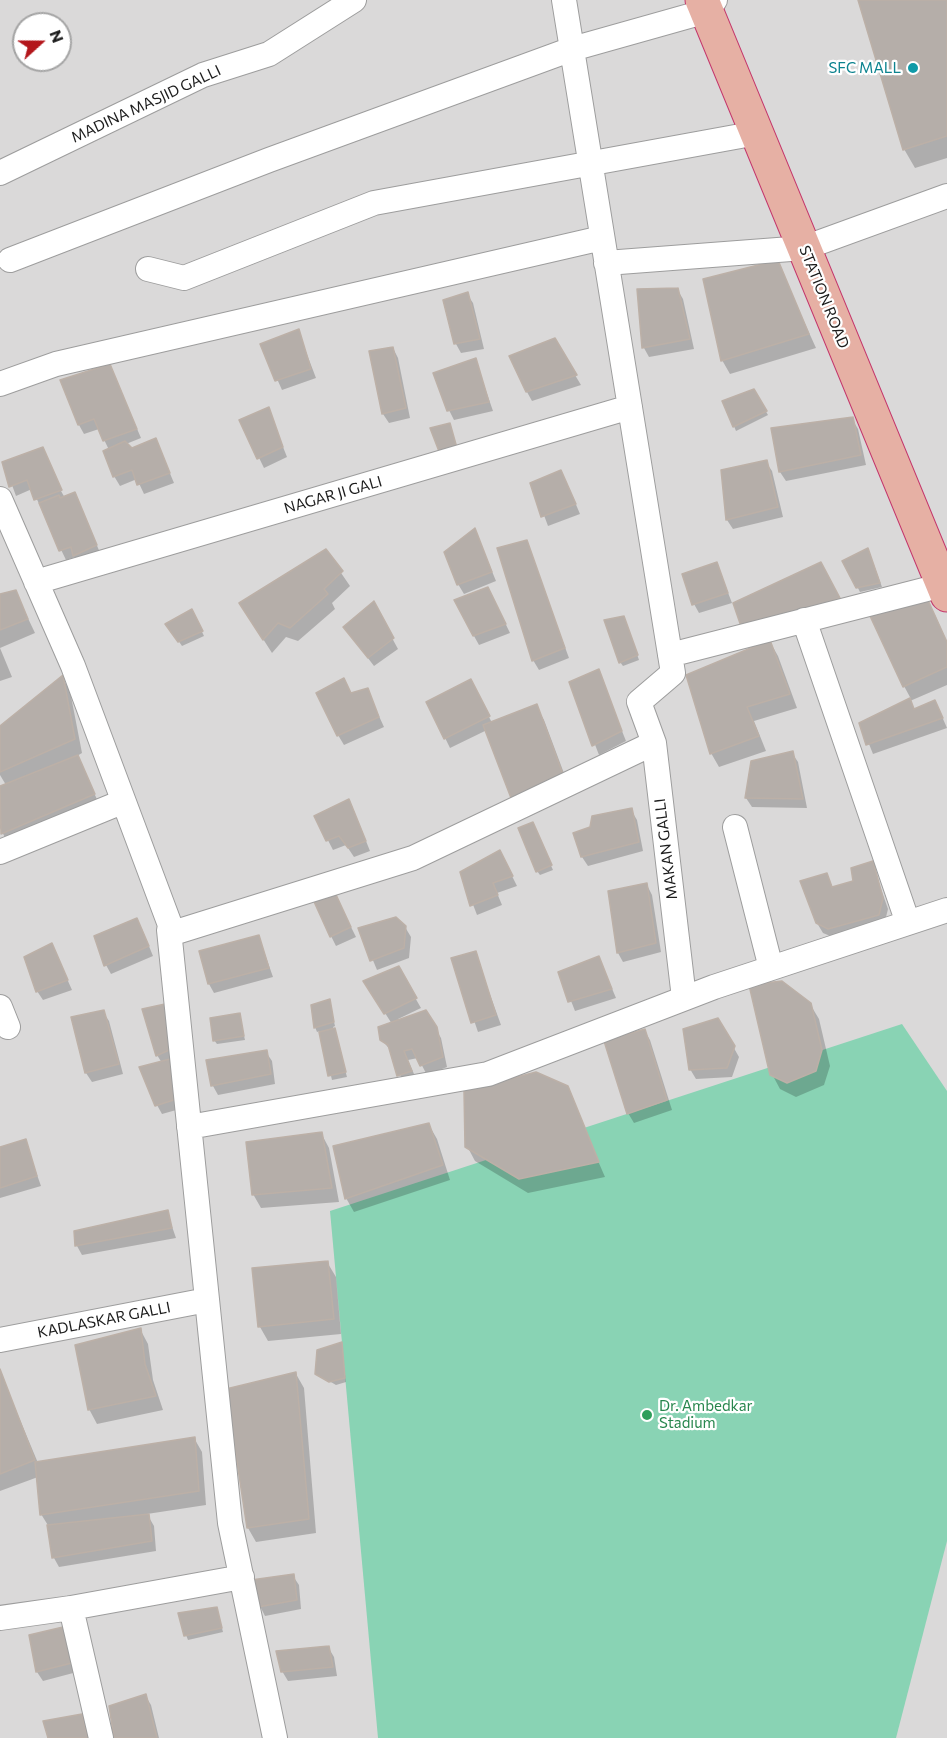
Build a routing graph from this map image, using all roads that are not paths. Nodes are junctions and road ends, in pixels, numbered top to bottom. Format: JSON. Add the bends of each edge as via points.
{"nodes":[{"id":1,"x":354,"y":0,"type":"edge"},
{"id":2,"x":564,"y":0,"type":"edge"},
{"id":3,"x":708,"y":4,"type":"edge"},
{"id":4,"x":572,"y":49,"type":"junction"},
{"id":5,"x":757,"y":133,"type":"junction"},
{"id":6,"x":591,"y":164,"type":"junction"},
{"id":7,"x":0,"y":172,"type":"edge"},
{"id":8,"x":947,"y":196,"type":"edge"},
{"id":9,"x":603,"y":238,"type":"junction"},
{"id":10,"x":804,"y":248,"type":"junction"},
{"id":11,"x":10,"y":260,"type":"dead end"},
{"id":12,"x":606,"y":263,"type":"junction"},
{"id":13,"x":148,"y":269,"type":"dead end"},
{"id":14,"x":0,"y":384,"type":"edge"},
{"id":15,"x":630,"y":408,"type":"junction"},
{"id":16,"x":0,"y":499,"type":"edge"},
{"id":17,"x":36,"y":582,"type":"junction"},
{"id":18,"x":945,"y":590,"type":"edge"},
{"id":19,"x":804,"y":620,"type":"junction"},
{"id":20,"x":670,"y":655,"type":"junction"},
{"id":21,"x":654,"y":743,"type":"junction"},
{"id":22,"x":122,"y":802,"type":"junction"},
{"id":23,"x":735,"y":827,"type":"dead end"},
{"id":24,"x":0,"y":852,"type":"edge"},
{"id":25,"x":947,"y":910,"type":"edge"},
{"id":26,"x":908,"y":923,"type":"junction"},
{"id":27,"x":173,"y":933,"type":"junction"},
{"id":28,"x":771,"y":968,"type":"junction"},
{"id":29,"x":684,"y":998,"type":"junction"},
{"id":30,"x":189,"y":1127,"type":"junction"},
{"id":31,"x":207,"y":1300,"type":"junction"},
{"id":32,"x":0,"y":1340,"type":"edge"},
{"id":33,"x":242,"y":1577,"type":"junction"},
{"id":34,"x":71,"y":1608,"type":"junction"},
{"id":35,"x":0,"y":1618,"type":"edge"},
{"id":36,"x":100,"y":1738,"type":"edge"},
{"id":37,"x":275,"y":1738,"type":"edge"}],
"edges":[{"from":1,"to":7,"type":"street","name":"MADINA MASJID GALLI","via":[[269,54],[203,75]]},
{"from":2,"to":4,"type":"street"},
{"from":3,"to":4,"type":"street"},
{"from":3,"to":5,"type":"highway","name":"STATION ROAD"},
{"from":4,"to":6,"type":"street"},
{"from":4,"to":11,"type":"street"},
{"from":5,"to":6,"type":"street"},
{"from":5,"to":10,"type":"highway","name":"STATION ROAD"},
{"from":6,"to":9,"type":"street"},
{"from":6,"to":13,"type":"street","via":[[374,203],[184,278]]},
{"from":8,"to":10,"type":"street"},
{"from":9,"to":12,"type":"street"},
{"from":9,"to":14,"type":"street","via":[[56,364]]},
{"from":10,"to":12,"type":"street"},
{"from":10,"to":18,"type":"highway","name":"STATION ROAD"},
{"from":12,"to":15,"type":"street"},
{"from":15,"to":17,"type":"street","name":"NAGAR JI GALI"},
{"from":15,"to":20,"type":"street"},
{"from":16,"to":17,"type":"street"},
{"from":17,"to":22,"type":"street","via":[[73,666]]},
{"from":18,"to":19,"type":"street"},
{"from":19,"to":20,"type":"street"},
{"from":19,"to":26,"type":"street"},
{"from":20,"to":21,"type":"street","name":"MAKAN GALLI","via":[[673,673],[639,702]]},
{"from":21,"to":27,"type":"street","via":[[413,858]]},
{"from":21,"to":29,"type":"street","name":"MAKAN GALLI"},
{"from":22,"to":24,"type":"street"},
{"from":22,"to":27,"type":"street"},
{"from":23,"to":28,"type":"street"},
{"from":25,"to":26,"type":"street"},
{"from":26,"to":28,"type":"street"},
{"from":27,"to":30,"type":"street","via":[[169,930]]},
{"from":28,"to":29,"type":"street"},
{"from":29,"to":30,"type":"street","via":[[488,1074]]},
{"from":30,"to":31,"type":"street"},
{"from":31,"to":32,"type":"street","name":"KADLASKAR GALLI"},
{"from":31,"to":33,"type":"street","via":[[230,1523]]},
{"from":33,"to":34,"type":"street"},
{"from":33,"to":37,"type":"street"},
{"from":34,"to":35,"type":"street"},
{"from":34,"to":36,"type":"street"}]}
